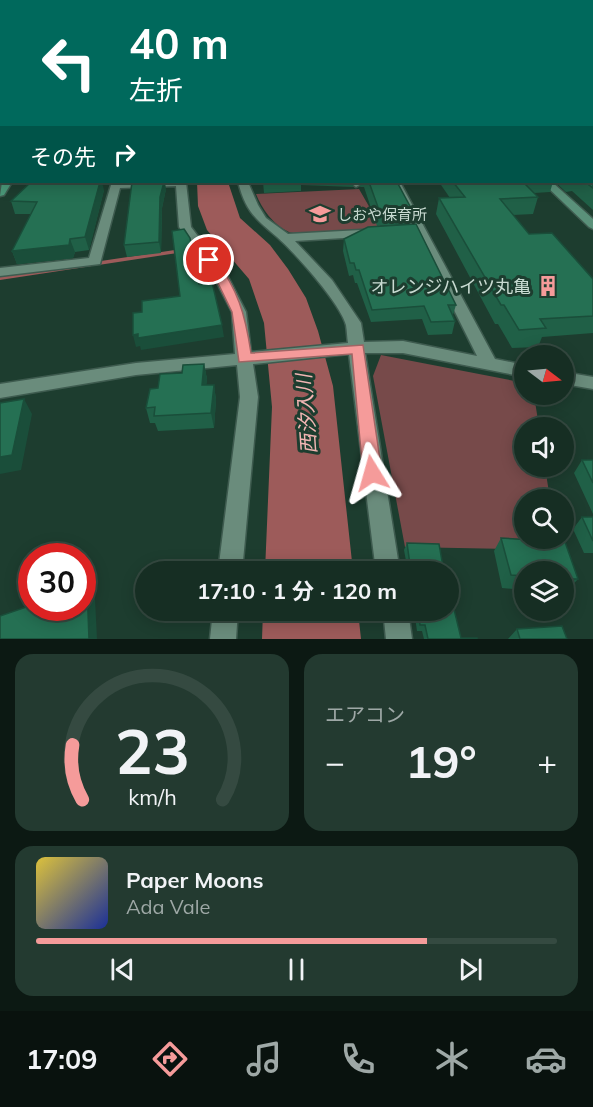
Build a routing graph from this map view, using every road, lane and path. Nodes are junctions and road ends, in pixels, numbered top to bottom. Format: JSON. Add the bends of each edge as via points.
{"nodes":[{"id":1,"x":146,"y":183,"type":"edge"},
{"id":2,"x":181,"y":183,"type":"edge"},
{"id":3,"x":243,"y":183,"type":"edge"},
{"id":4,"x":395,"y":183,"type":"edge"},
{"id":5,"x":548,"y":183,"type":"edge"},
{"id":6,"x":593,"y":225,"type":"edge"},
{"id":7,"x":387,"y":232,"type":"edge"},
{"id":8,"x":285,"y":238,"type":"junction"},
{"id":9,"x":0,"y":272,"type":"edge"},
{"id":10,"x":351,"y":349,"type":"junction"},
{"id":11,"x":244,"y":358,"type":"junction"},
{"id":12,"x":489,"y":364,"type":"junction"},
{"id":13,"x":514,"y":369,"type":"edge"},
{"id":14,"x":574,"y":380,"type":"edge"},
{"id":15,"x":593,"y":383,"type":"edge"},
{"id":16,"x":0,"y":390,"type":"edge"},
{"id":17,"x":231,"y":561,"type":"edge"},
{"id":18,"x":386,"y":561,"type":"edge"},
{"id":19,"x":225,"y":621,"type":"edge"},
{"id":20,"x":397,"y":621,"type":"edge"},
{"id":21,"x":224,"y":639,"type":"edge"},
{"id":22,"x":399,"y":639,"type":"edge"}],
"edges":[{"from":1,"to":9,"type":"street","via":[[110,184],[95,261]]},
{"from":2,"to":11,"type":"street","via":[[185,227],[219,273],[238,312]]},
{"from":3,"to":8,"type":"street","via":[[262,220]]},
{"from":4,"to":12,"type":"street","via":[[415,230]]},
{"from":5,"to":6,"type":"street"},
{"from":7,"to":8,"type":"street"},
{"from":8,"to":10,"type":"street","via":[[342,303],[353,323]]},
{"from":10,"to":11,"type":"street"},
{"from":10,"to":12,"type":"street","via":[[403,347]]},
{"from":10,"to":18,"type":"street"},
{"from":11,"to":16,"type":"street","via":[[136,369]]},
{"from":11,"to":17,"type":"street","via":[[249,397]]},
{"from":12,"to":13,"type":"street"},
{"from":14,"to":15,"type":"street"},
{"from":19,"to":21,"type":"street"},
{"from":20,"to":22,"type":"street"}]}
